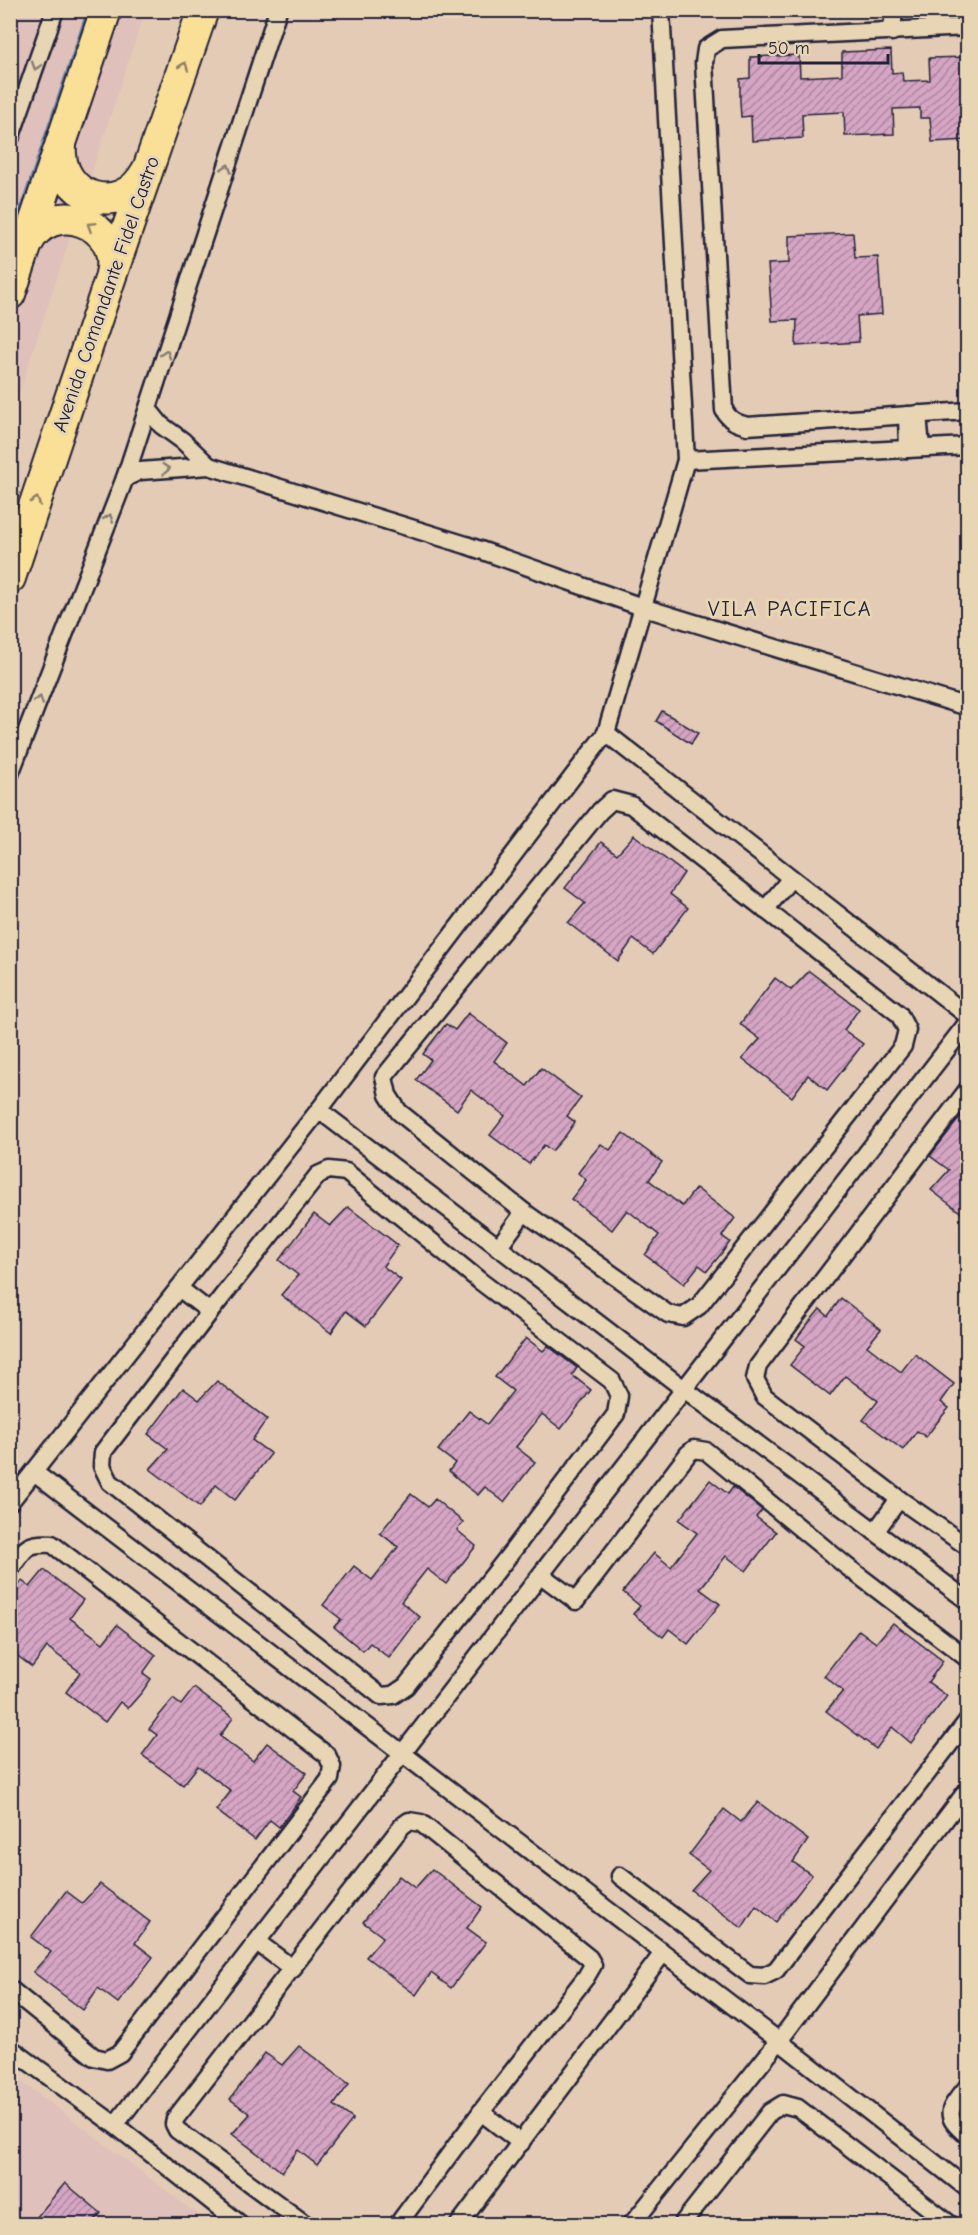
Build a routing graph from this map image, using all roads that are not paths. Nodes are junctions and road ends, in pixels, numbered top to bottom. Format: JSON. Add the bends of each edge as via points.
{"nodes":[{"id":1,"x":55,"y":10,"type":"edge"},
{"id":2,"x":106,"y":10,"type":"edge"},
{"id":3,"x":203,"y":10,"type":"edge"},
{"id":4,"x":278,"y":10,"type":"edge"},
{"id":5,"x":662,"y":10,"type":"edge"},
{"id":6,"x":894,"y":10,"type":"edge"},
{"id":7,"x":968,"y":27,"type":"edge"},
{"id":8,"x":892,"y":32,"type":"junction"},
{"id":9,"x":10,"y":138,"type":"edge"},
{"id":10,"x":61,"y":144,"type":"junction"},
{"id":11,"x":149,"y":166,"type":"junction"},
{"id":12,"x":26,"y":247,"type":"junction"},
{"id":13,"x":111,"y":276,"type":"junction"},
{"id":14,"x":10,"y":294,"type":"edge"},
{"id":15,"x":148,"y":409,"type":"junction"},
{"id":16,"x":968,"y":411,"type":"edge"},
{"id":17,"x":912,"y":414,"type":"junction"},
{"id":18,"x":968,"y":446,"type":"edge"},
{"id":19,"x":915,"y":449,"type":"junction"},
{"id":20,"x":686,"y":460,"type":"junction"},
{"id":21,"x":209,"y":466,"type":"junction"},
{"id":22,"x":125,"y":478,"type":"junction"},
{"id":23,"x":10,"y":578,"type":"edge"},
{"id":24,"x":642,"y":607,"type":"junction"},
{"id":25,"x":968,"y":707,"type":"edge"},
{"id":26,"x":606,"y":733,"type":"junction"},
{"id":27,"x":10,"y":774,"type":"edge"},
{"id":28,"x":790,"y":878,"type":"junction"},
{"id":29,"x":765,"y":910,"type":"junction"},
{"id":30,"x":968,"y":1016,"type":"edge"},
{"id":31,"x":968,"y":1023,"type":"edge"},
{"id":32,"x":968,"y":1089,"type":"edge"},
{"id":33,"x":319,"y":1110,"type":"junction"},
{"id":34,"x":524,"y":1212,"type":"junction"},
{"id":35,"x":498,"y":1248,"type":"junction"},
{"id":36,"x":179,"y":1288,"type":"junction"},
{"id":37,"x":210,"y":1312,"type":"junction"},
{"id":38,"x":684,"y":1389,"type":"junction"},
{"id":39,"x":34,"y":1472,"type":"junction"},
{"id":40,"x":899,"y":1499,"type":"junction"},
{"id":41,"x":10,"y":1502,"type":"edge"},
{"id":42,"x":874,"y":1532,"type":"junction"},
{"id":43,"x":968,"y":1547,"type":"edge"},
{"id":44,"x":10,"y":1570,"type":"edge"},
{"id":45,"x":541,"y":1575,"type":"junction"},
{"id":46,"x":968,"y":1602,"type":"edge"},
{"id":47,"x":968,"y":1659,"type":"edge"},
{"id":48,"x":968,"y":1720,"type":"edge"},
{"id":49,"x":402,"y":1755,"type":"junction"},
{"id":50,"x":968,"y":1789,"type":"edge"},
{"id":51,"x":620,"y":1875,"type":"dead end"},
{"id":52,"x":257,"y":1942,"type":"junction"},
{"id":53,"x":663,"y":1953,"type":"junction"},
{"id":54,"x":293,"y":1969,"type":"junction"},
{"id":55,"x":10,"y":1989,"type":"edge"},
{"id":56,"x":779,"y":2042,"type":"junction"},
{"id":57,"x":10,"y":2048,"type":"edge"},
{"id":58,"x":968,"y":2086,"type":"edge"},
{"id":59,"x":481,"y":2112,"type":"junction"},
{"id":60,"x":115,"y":2125,"type":"junction"},
{"id":61,"x":968,"y":2136,"type":"edge"},
{"id":62,"x":521,"y":2143,"type":"junction"},
{"id":63,"x":968,"y":2189,"type":"edge"},
{"id":64,"x":240,"y":2224,"type":"edge"},
{"id":65,"x":305,"y":2224,"type":"edge"},
{"id":66,"x":398,"y":2224,"type":"edge"},
{"id":67,"x":459,"y":2224,"type":"edge"},
{"id":68,"x":632,"y":2224,"type":"edge"},
{"id":69,"x":682,"y":2224,"type":"edge"},
{"id":70,"x":950,"y":2224,"type":"edge"}],
"edges":[{"from":1,"to":9,"type":"street","one_way":true},
{"from":2,"to":10,"type":"highway"},
{"from":11,"to":3,"type":"highway","name":"Avenida Comandante Fidel Castro","one_way":true},
{"from":15,"to":4,"type":"street","one_way":true},
{"from":5,"to":20,"type":"street"},
{"from":6,"to":8,"type":"street"},
{"from":7,"to":8,"type":"street"},
{"from":8,"to":17,"type":"street","via":[[722,39],[706,49],[704,63],[724,410],[728,417],[747,426]]},
{"from":10,"to":11,"type":"highway","via":[[65,173],[79,190],[91,196],[113,198],[126,193],[142,179]]},
{"from":10,"to":12,"type":"highway"},
{"from":11,"to":13,"type":"highway","name":"Avenida Comandante Fidel Castro"},
{"from":13,"to":12,"type":"highway","one_way":true,"via":[[112,254],[106,240],[83,221],[53,221],[39,229]]},
{"from":12,"to":14,"type":"highway"},
{"from":23,"to":13,"type":"highway","name":"Avenida Comandante Fidel Castro","one_way":true},
{"from":15,"to":21,"type":"street"},
{"from":15,"to":22,"type":"street"},
{"from":16,"to":17,"type":"street"},
{"from":17,"to":19,"type":"street"},
{"from":18,"to":19,"type":"street"},
{"from":19,"to":20,"type":"street"},
{"from":20,"to":24,"type":"street"},
{"from":22,"to":21,"type":"street","one_way":true,"via":[[140,471]]},
{"from":21,"to":24,"type":"street","via":[[466,545]]},
{"from":27,"to":22,"type":"street","one_way":true},
{"from":24,"to":25,"type":"street"},
{"from":24,"to":26,"type":"street"},
{"from":26,"to":28,"type":"street"},
{"from":26,"to":33,"type":"street"},
{"from":28,"to":29,"type":"street"},
{"from":28,"to":30,"type":"street"},
{"from":29,"to":34,"type":"street","via":[[898,1014],[907,1030],[903,1046],[699,1306],[683,1317],[668,1314]]},
{"from":29,"to":34,"type":"street","via":[[632,805],[612,800],[384,1077],[387,1095],[399,1112]]},
{"from":31,"to":38,"type":"street"},
{"from":32,"to":40,"type":"street","via":[[758,1365],[755,1379],[764,1396]]},
{"from":33,"to":35,"type":"street"},
{"from":33,"to":36,"type":"street"},
{"from":34,"to":35,"type":"street"},
{"from":35,"to":38,"type":"street"},
{"from":36,"to":37,"type":"street"},
{"from":36,"to":39,"type":"street"},
{"from":37,"to":37,"type":"street","via":[[103,1452],[102,1466],[110,1482],[381,1696],[393,1695],[406,1686],[616,1414],[619,1396],[612,1381],[346,1172],[329,1170],[318,1175]]},
{"from":38,"to":42,"type":"street"},
{"from":38,"to":45,"type":"street"},
{"from":39,"to":41,"type":"street"},
{"from":39,"to":49,"type":"street"},
{"from":40,"to":42,"type":"street"},
{"from":40,"to":43,"type":"street"},
{"from":42,"to":46,"type":"street"},
{"from":44,"to":55,"type":"street","via":[[28,1546],[52,1544],[327,1755],[332,1766],[330,1779],[120,2053],[107,2060],[94,2057]]},
{"from":45,"to":47,"type":"street","via":[[576,1601],[688,1454],[694,1449],[706,1451]]},
{"from":45,"to":49,"type":"street"},
{"from":48,"to":51,"type":"street","via":[[776,1970],[764,1976],[750,1975]]},
{"from":49,"to":52,"type":"street"},
{"from":49,"to":53,"type":"street"},
{"from":50,"to":56,"type":"street"},
{"from":52,"to":54,"type":"street"},
{"from":52,"to":60,"type":"street"},
{"from":53,"to":56,"type":"street"},
{"from":53,"to":62,"type":"street"},
{"from":54,"to":59,"type":"street","via":[[402,1826],[409,1821],[421,1823],[590,1958],[593,1965]]},
{"from":54,"to":65,"type":"street","via":[[174,2124]]},
{"from":56,"to":63,"type":"street"},
{"from":56,"to":68,"type":"street"},
{"from":57,"to":60,"type":"street"},
{"from":58,"to":61,"type":"street","via":[[950,2108],[949,2117]]},
{"from":59,"to":62,"type":"street"},
{"from":59,"to":66,"type":"street"},
{"from":60,"to":64,"type":"street"},
{"from":62,"to":67,"type":"street"},
{"from":69,"to":70,"type":"street","via":[[770,2112],[783,2104],[798,2108]]}]}
